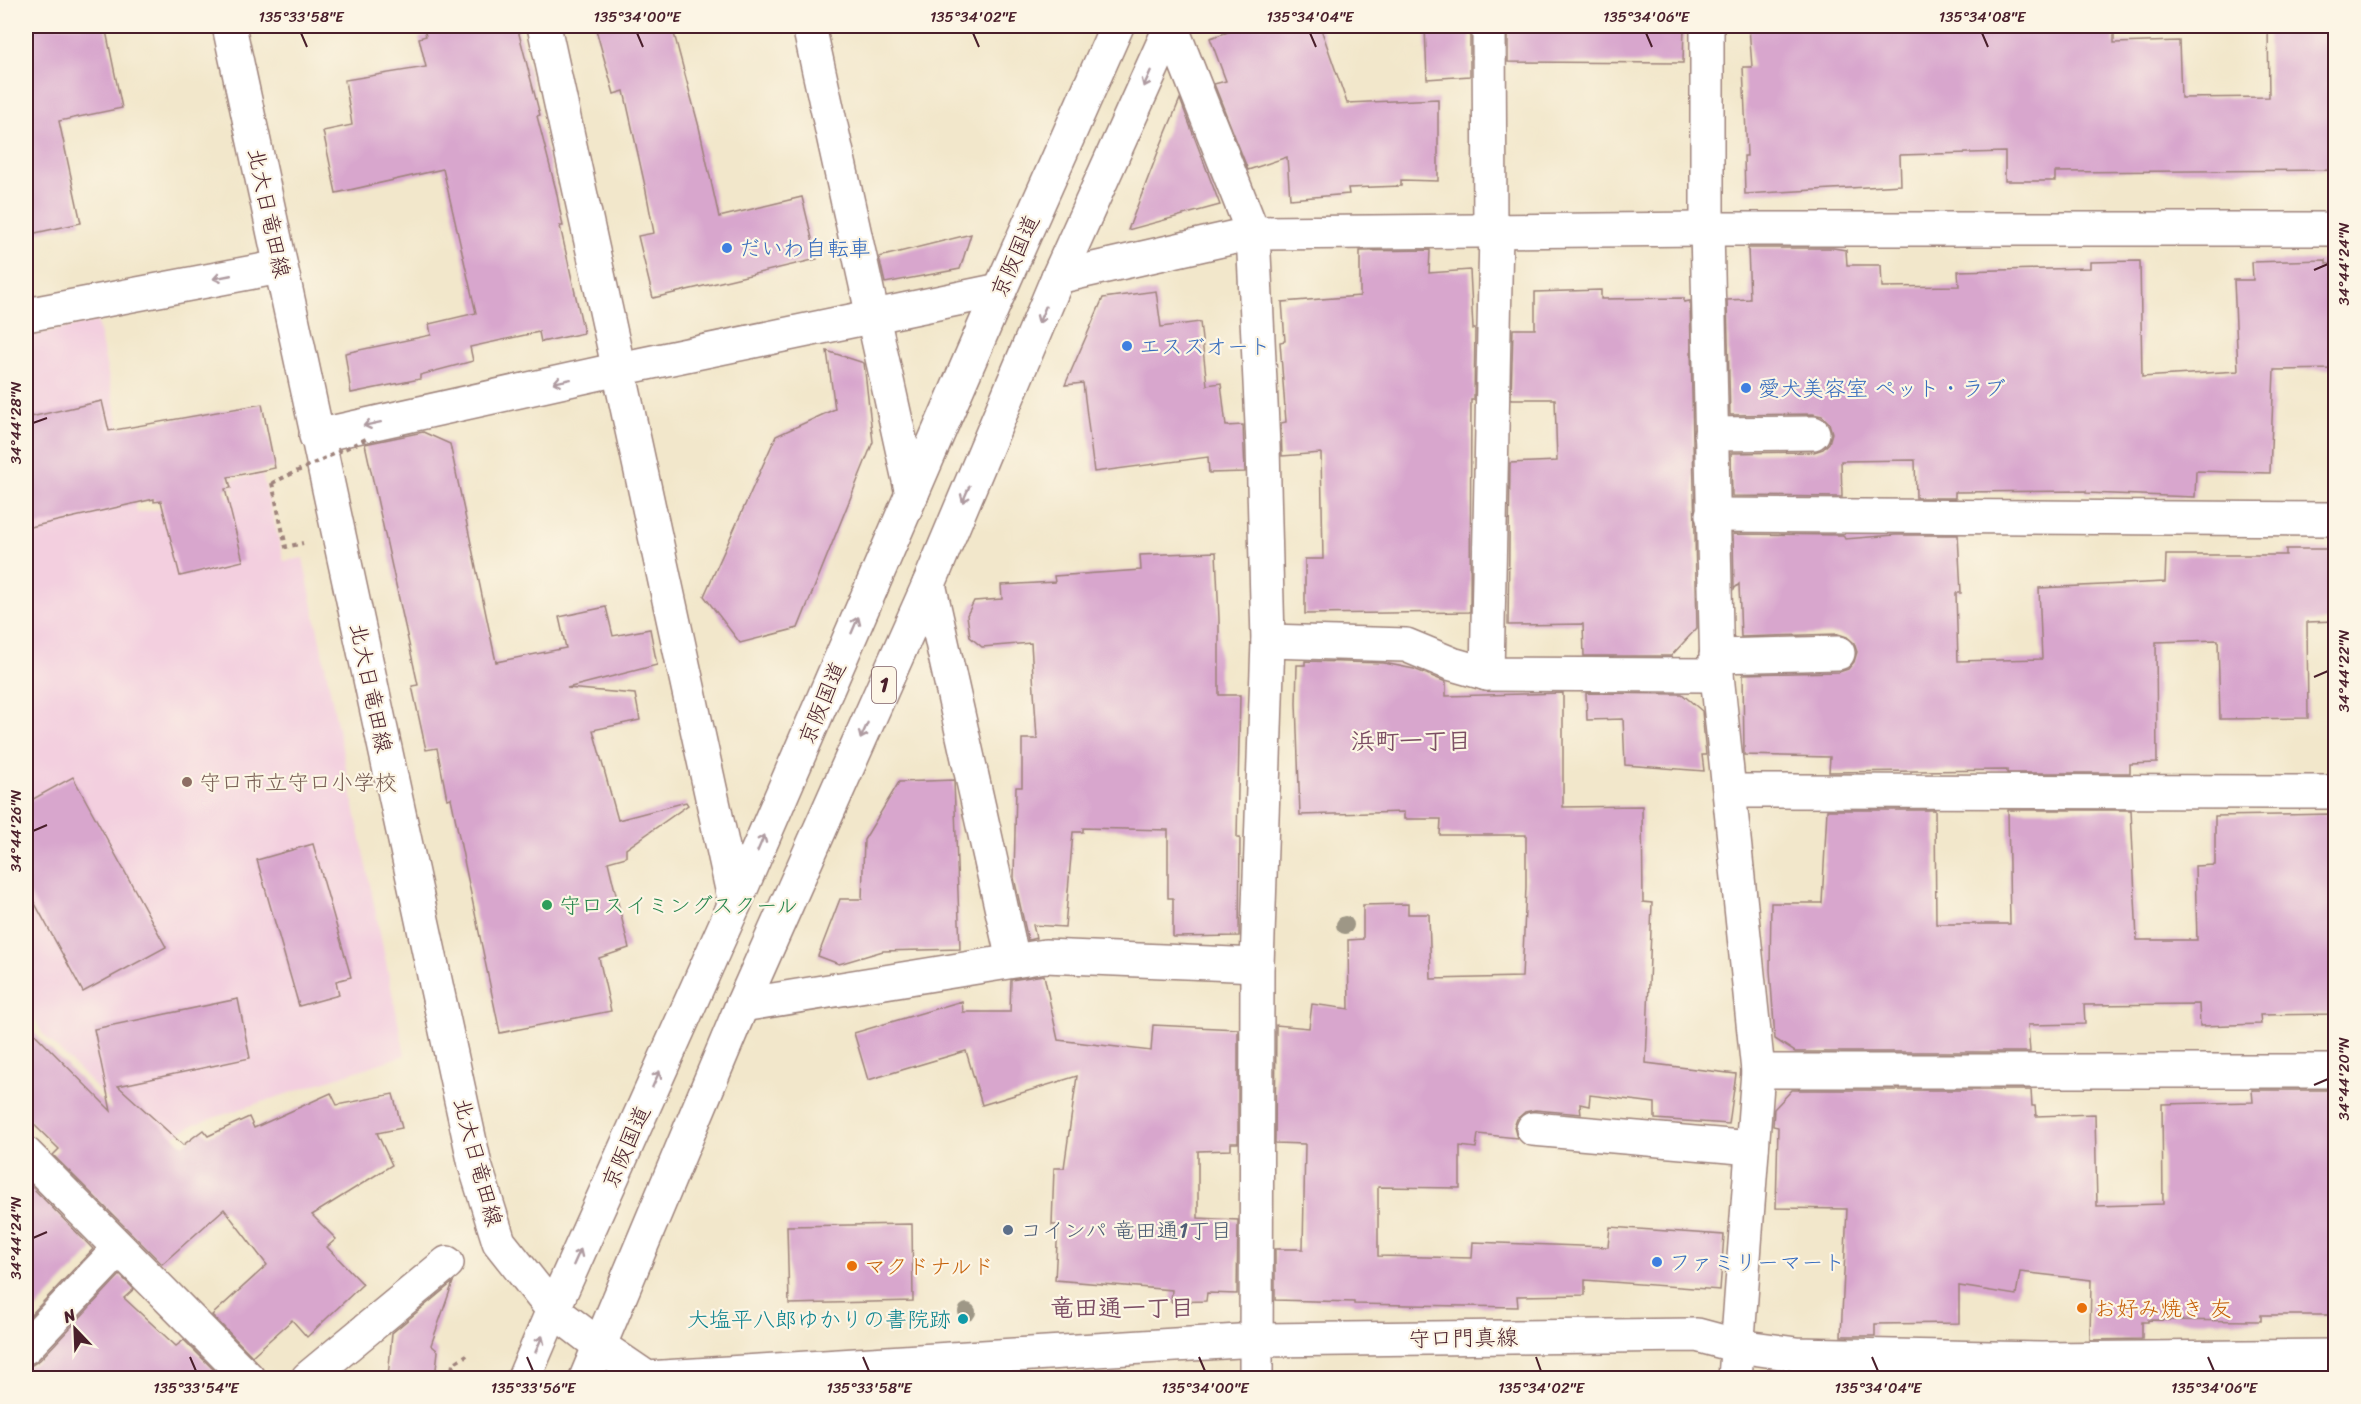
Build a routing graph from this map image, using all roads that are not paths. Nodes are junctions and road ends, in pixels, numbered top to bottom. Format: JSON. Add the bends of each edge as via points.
{"nodes":[{"id":1,"x":229,"y":26,"type":"edge"},
{"id":2,"x":544,"y":26,"type":"edge"},
{"id":3,"x":809,"y":26,"type":"edge"},
{"id":4,"x":1117,"y":26,"type":"edge"},
{"id":5,"x":1171,"y":26,"type":"edge"},
{"id":6,"x":1489,"y":26,"type":"edge"},
{"id":7,"x":1707,"y":26,"type":"edge"},
{"id":8,"x":1707,"y":229,"type":"junction"},
{"id":9,"x":2336,"y":229,"type":"edge"},
{"id":10,"x":1493,"y":231,"type":"junction"},
{"id":11,"x":1253,"y":233,"type":"junction"},
{"id":12,"x":280,"y":267,"type":"junction"},
{"id":13,"x":1058,"y":278,"type":"junction"},
{"id":14,"x":1000,"y":290,"type":"junction"},
{"id":15,"x":26,"y":315,"type":"edge"},
{"id":16,"x":872,"y":317,"type":"junction"},
{"id":17,"x":620,"y":369,"type":"junction"},
{"id":18,"x":1813,"y":433,"type":"dead end"},
{"id":19,"x":1711,"y":434,"type":"junction"},
{"id":20,"x":316,"y":436,"type":"junction"},
{"id":21,"x":912,"y":494,"type":"junction"},
{"id":22,"x":1712,"y":515,"type":"junction"},
{"id":23,"x":2336,"y":519,"type":"edge"},
{"id":24,"x":929,"y":584,"type":"junction"},
{"id":25,"x":1268,"y":641,"type":"junction"},
{"id":26,"x":1838,"y":653,"type":"dead end"},
{"id":27,"x":1717,"y":666,"type":"junction"},
{"id":28,"x":1487,"y":674,"type":"junction"},
{"id":29,"x":1729,"y":791,"type":"junction"},
{"id":30,"x":2336,"y":792,"type":"edge"},
{"id":31,"x":735,"y":903,"type":"junction"},
{"id":32,"x":1013,"y":960,"type":"junction"},
{"id":33,"x":1257,"y":965,"type":"junction"},
{"id":34,"x":742,"y":1005,"type":"junction"},
{"id":35,"x":1758,"y":1071,"type":"junction"},
{"id":36,"x":2336,"y":1071,"type":"edge"},
{"id":37,"x":1533,"y":1128,"type":"dead end"},
{"id":38,"x":1752,"y":1148,"type":"junction"},
{"id":39,"x":26,"y":1154,"type":"edge"},
{"id":40,"x":119,"y":1249,"type":"junction"},
{"id":41,"x":447,"y":1263,"type":"dead end"},
{"id":42,"x":553,"y":1310,"type":"junction"},
{"id":43,"x":1255,"y":1340,"type":"junction"},
{"id":44,"x":600,"y":1346,"type":"junction"},
{"id":45,"x":1738,"y":1346,"type":"junction"},
{"id":46,"x":26,"y":1347,"type":"edge"},
{"id":47,"x":2336,"y":1356,"type":"edge"},
{"id":48,"x":2163,"y":1368,"type":"edge"},
{"id":49,"x":959,"y":1369,"type":"edge"},
{"id":50,"x":2042,"y":1369,"type":"edge"},
{"id":51,"x":248,"y":1378,"type":"edge"},
{"id":52,"x":308,"y":1378,"type":"edge"},
{"id":53,"x":524,"y":1378,"type":"edge"},
{"id":54,"x":586,"y":1378,"type":"edge"},
{"id":55,"x":663,"y":1378,"type":"edge"},
{"id":56,"x":1256,"y":1378,"type":"edge"},
{"id":57,"x":1735,"y":1378,"type":"edge"}],
"edges":[{"from":1,"to":12,"type":"main road","name":"北大日竜田線"},
{"from":2,"to":17,"type":"main road"},
{"from":3,"to":16,"type":"main road"},
{"from":4,"to":14,"type":"main road","name":"京阪国道","number":"1"},
{"from":5,"to":11,"type":"main road"},
{"from":5,"to":13,"type":"main road","number":"1","one_way":true},
{"from":6,"to":10,"type":"main road"},
{"from":7,"to":8,"type":"main road"},
{"from":8,"to":9,"type":"main road"},
{"from":8,"to":10,"type":"main road"},
{"from":8,"to":19,"type":"main road"},
{"from":10,"to":11,"type":"main road"},
{"from":10,"to":28,"type":"main road"},
{"from":11,"to":13,"type":"main road"},
{"from":11,"to":25,"type":"main road"},
{"from":12,"to":15,"type":"main road","one_way":true},
{"from":12,"to":20,"type":"main road","name":"北大日竜田線"},
{"from":13,"to":24,"type":"main road","number":"1","one_way":true},
{"from":14,"to":16,"type":"main road"},
{"from":14,"to":21,"type":"main road","name":"京阪国道","number":"1"},
{"from":16,"to":17,"type":"main road"},
{"from":16,"to":21,"type":"main road"},
{"from":17,"to":20,"type":"main road","one_way":true},
{"from":17,"to":31,"type":"main road"},
{"from":18,"to":19,"type":"main road"},
{"from":19,"to":22,"type":"main road"},
{"from":20,"to":42,"type":"main road","name":"北大日竜田線","via":[[475,1165],[499,1242]]},
{"from":31,"to":21,"type":"main road","name":"京阪国道","number":"1","one_way":true},
{"from":22,"to":23,"type":"main road"},
{"from":22,"to":27,"type":"main road"},
{"from":24,"to":32,"type":"main road"},
{"from":24,"to":34,"type":"main road","number":"1","one_way":true},
{"from":25,"to":28,"type":"main road","via":[[1406,645]]},
{"from":25,"to":33,"type":"main road"},
{"from":26,"to":27,"type":"main road"},
{"from":27,"to":28,"type":"main road"},
{"from":27,"to":29,"type":"main road"},
{"from":29,"to":30,"type":"main road"},
{"from":29,"to":35,"type":"main road"},
{"from":42,"to":31,"type":"main road","name":"京阪国道","number":"1","one_way":true},
{"from":32,"to":33,"type":"main road","via":[[1045,956]]},
{"from":32,"to":34,"type":"main road"},
{"from":33,"to":43,"type":"main road"},
{"from":34,"to":44,"type":"main road","number":"1"},
{"from":35,"to":36,"type":"main road"},
{"from":35,"to":38,"type":"main road"},
{"from":37,"to":38,"type":"main road"},
{"from":38,"to":45,"type":"main road"},
{"from":39,"to":40,"type":"main road"},
{"from":40,"to":46,"type":"main road"},
{"from":40,"to":51,"type":"main road"},
{"from":41,"to":52,"type":"main road"},
{"from":42,"to":44,"type":"main road","name":"北大日竜田線"},
{"from":53,"to":42,"type":"main road","name":"京阪国道","number":"1","one_way":true},
{"from":43,"to":45,"type":"main road","name":"守口門真線","via":[[1697,1335]]},
{"from":43,"to":49,"type":"main road","name":"守口門真線"},
{"from":43,"to":56,"type":"main road"},
{"from":44,"to":54,"type":"main road","number":"1"},
{"from":44,"to":55,"type":"main road","name":"守口門真線","via":[[647,1378]]},
{"from":45,"to":50,"type":"main road","name":"守口門真線","via":[[1796,1354]]},
{"from":45,"to":57,"type":"main road"},
{"from":47,"to":48,"type":"main road","name":"守口門真線"},
{"from":48,"to":50,"type":"main road","name":"守口門真線"},
{"from":49,"to":55,"type":"main road","name":"守口門真線"}]}
